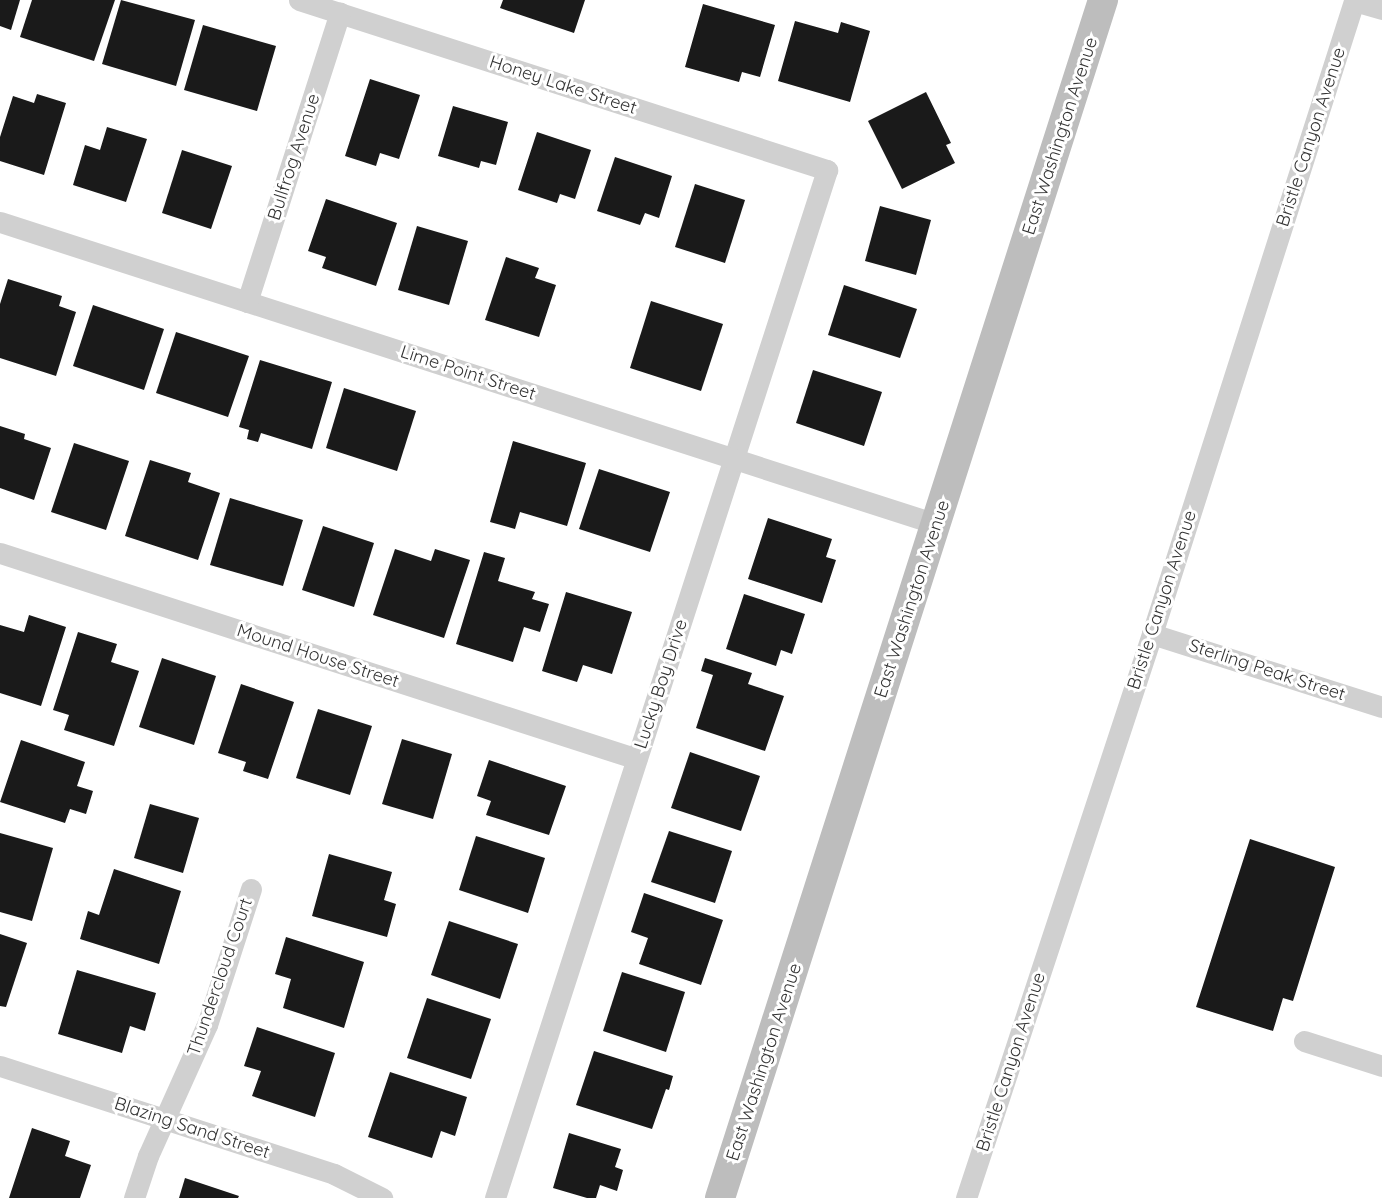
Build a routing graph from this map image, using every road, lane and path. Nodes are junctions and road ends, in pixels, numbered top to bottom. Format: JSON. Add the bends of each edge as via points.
{"nodes":[{"id":1,"x":299,"y":0,"type":"edge"},
{"id":2,"x":1103,"y":0,"type":"edge"},
{"id":3,"x":1354,"y":1,"type":"edge"},
{"id":4,"x":1382,"y":9,"type":"edge"},
{"id":5,"x":340,"y":13,"type":"junction"},
{"id":6,"x":827,"y":170,"type":"joint"},
{"id":7,"x":0,"y":222,"type":"edge"},
{"id":8,"x":247,"y":302,"type":"junction"},
{"id":9,"x":734,"y":459,"type":"junction"},
{"id":10,"x":936,"y":524,"type":"junction"},
{"id":11,"x":0,"y":553,"type":"edge"},
{"id":12,"x":1152,"y":634,"type":"junction"},
{"id":13,"x":1382,"y":707,"type":"edge"},
{"id":14,"x":637,"y":759,"type":"junction"},
{"id":15,"x":251,"y":889,"type":"dead end"},
{"id":16,"x":1304,"y":1041,"type":"dead end"},
{"id":17,"x":0,"y":1066,"type":"edge"},
{"id":18,"x":1382,"y":1066,"type":"edge"},
{"id":19,"x":165,"y":1119,"type":"junction"},
{"id":20,"x":134,"y":1198,"type":"edge"},
{"id":21,"x":382,"y":1198,"type":"edge"},
{"id":22,"x":495,"y":1198,"type":"edge"},
{"id":23,"x":720,"y":1198,"type":"edge"},
{"id":24,"x":966,"y":1198,"type":"edge"}],
"edges":[{"from":1,"to":5,"type":"street","name":"Honey Lake Street"},
{"from":2,"to":10,"type":"main road","name":"East Washington Avenue"},
{"from":3,"to":4,"type":"street"},
{"from":3,"to":12,"type":"street","name":"Bristle Canyon Avenue"},
{"from":5,"to":6,"type":"street","name":"Honey Lake Street"},
{"from":5,"to":8,"type":"street","name":"Bullfrog Avenue"},
{"from":6,"to":9,"type":"street","name":"Lucky Boy Drive"},
{"from":7,"to":8,"type":"street","name":"Lime Point Street"},
{"from":8,"to":9,"type":"street","name":"Lime Point Street"},
{"from":9,"to":10,"type":"street","name":"Lime Point Street"},
{"from":9,"to":14,"type":"street","name":"Lucky Boy Drive"},
{"from":10,"to":23,"type":"main road","name":"East Washington Avenue"},
{"from":11,"to":14,"type":"street","name":"Mound House Street"},
{"from":12,"to":13,"type":"street","name":"Sterling Peak Street"},
{"from":12,"to":24,"type":"street","name":"Bristle Canyon Avenue"},
{"from":14,"to":22,"type":"street","name":"Lucky Boy Drive"},
{"from":15,"to":19,"type":"street","name":"Thundercloud Court","via":[[207,1025]]},
{"from":16,"to":18,"type":"street"},
{"from":17,"to":19,"type":"street","name":"Blazing Sand Street"},
{"from":19,"to":20,"type":"street","name":"Thundercloud Court"},
{"from":19,"to":21,"type":"street","name":"Blazing Sand Street","via":[[334,1174]]}]}
